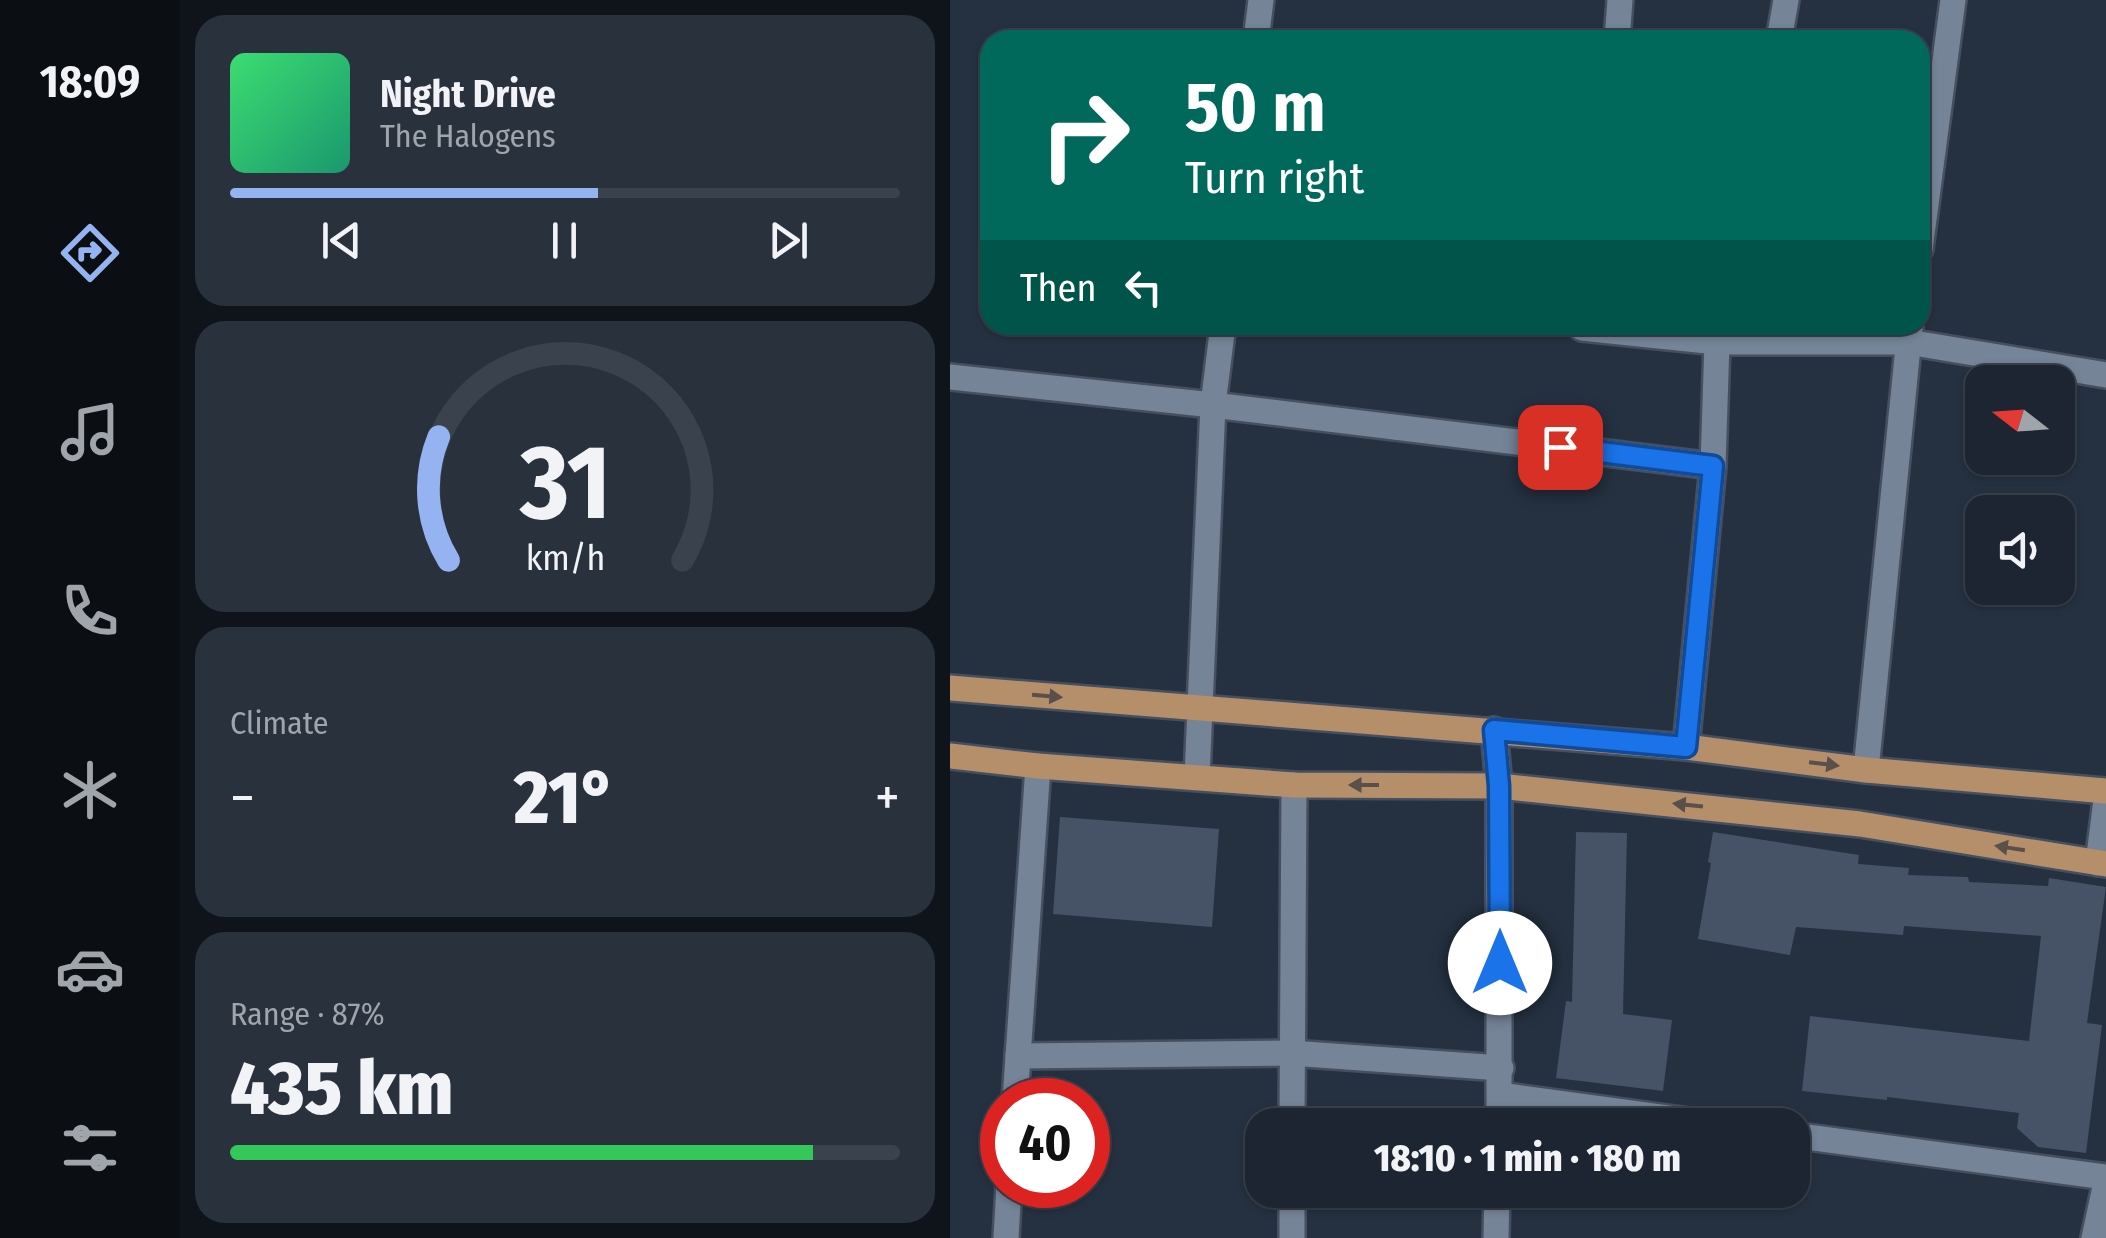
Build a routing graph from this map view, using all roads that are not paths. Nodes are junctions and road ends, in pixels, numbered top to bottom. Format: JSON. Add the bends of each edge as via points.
{"nodes":[{"id":1,"x":1260,"y":0,"type":"edge"},
{"id":2,"x":1620,"y":0,"type":"edge"},
{"id":3,"x":1786,"y":0,"type":"edge"},
{"id":4,"x":1953,"y":0,"type":"edge"},
{"id":5,"x":1257,"y":30,"type":"edge"},
{"id":6,"x":1618,"y":30,"type":"edge"},
{"id":7,"x":1781,"y":30,"type":"edge"},
{"id":8,"x":1930,"y":135,"type":"edge"},
{"id":9,"x":1222,"y":335,"type":"edge"},
{"id":10,"x":1650,"y":335,"type":"edge"},
{"id":11,"x":1885,"y":335,"type":"edge"},
{"id":12,"x":1909,"y":335,"type":"edge"},
{"id":13,"x":1914,"y":335,"type":"edge"},
{"id":14,"x":1717,"y":342,"type":"junction"},
{"id":15,"x":2106,"y":374,"type":"edge"},
{"id":16,"x":950,"y":378,"type":"edge"},
{"id":17,"x":1214,"y":405,"type":"junction"},
{"id":18,"x":1713,"y":466,"type":"junction"},
{"id":19,"x":950,"y":688,"type":"edge"},
{"id":20,"x":1201,"y":709,"type":"junction"},
{"id":21,"x":1494,"y":730,"type":"junction"},
{"id":22,"x":1686,"y":747,"type":"junction"},
{"id":23,"x":950,"y":756,"type":"edge"},
{"id":24,"x":1038,"y":766,"type":"junction"},
{"id":25,"x":1866,"y":770,"type":"junction"},
{"id":26,"x":1197,"y":777,"type":"junction"},
{"id":27,"x":1294,"y":785,"type":"junction"},
{"id":28,"x":1499,"y":786,"type":"junction"},
{"id":29,"x":2106,"y":790,"type":"edge"},
{"id":30,"x":2106,"y":800,"type":"edge"},
{"id":31,"x":2102,"y":863,"type":"edge"},
{"id":32,"x":1291,"y":1054,"type":"junction"},
{"id":33,"x":1018,"y":1056,"type":"junction"},
{"id":34,"x":1501,"y":1068,"type":"junction"},
{"id":35,"x":1016,"y":1078,"type":"edge"},
{"id":36,"x":1500,"y":1096,"type":"junction"},
{"id":37,"x":1292,"y":1108,"type":"edge"},
{"id":38,"x":1500,"y":1108,"type":"edge"},
{"id":39,"x":1591,"y":1108,"type":"edge"},
{"id":40,"x":1810,"y":1138,"type":"edge"},
{"id":41,"x":2106,"y":1180,"type":"edge"},
{"id":42,"x":1008,"y":1208,"type":"edge"},
{"id":43,"x":1292,"y":1208,"type":"edge"},
{"id":44,"x":1497,"y":1208,"type":"edge"},
{"id":45,"x":1006,"y":1238,"type":"edge"},
{"id":46,"x":1292,"y":1238,"type":"edge"},
{"id":47,"x":1496,"y":1238,"type":"edge"},
{"id":48,"x":2094,"y":1238,"type":"edge"}],
"edges":[{"from":1,"to":5,"type":"street"},
{"from":2,"to":6,"type":"street"},
{"from":3,"to":7,"type":"street"},
{"from":4,"to":8,"type":"street"},
{"from":9,"to":17,"type":"street"},
{"from":10,"to":14,"type":"street"},
{"from":11,"to":14,"type":"street"},
{"from":12,"to":25,"type":"street"},
{"from":13,"to":15,"type":"street"},
{"from":14,"to":18,"type":"street"},
{"from":16,"to":17,"type":"street"},
{"from":17,"to":18,"type":"street"},
{"from":17,"to":20,"type":"street"},
{"from":18,"to":22,"type":"street"},
{"from":19,"to":20,"type":"main road","one_way":true},
{"from":20,"to":21,"type":"main road"},
{"from":20,"to":26,"type":"street"},
{"from":21,"to":22,"type":"main road"},
{"from":21,"to":28,"type":"street"},
{"from":22,"to":25,"type":"main road","one_way":true},
{"from":23,"to":24,"type":"main road"},
{"from":24,"to":26,"type":"main road"},
{"from":24,"to":33,"type":"street"},
{"from":25,"to":29,"type":"main road"},
{"from":26,"to":27,"type":"main road"},
{"from":28,"to":27,"type":"main road","one_way":true},
{"from":27,"to":32,"type":"street"},
{"from":31,"to":28,"type":"main road","one_way":true,"via":[[1860,824]]},
{"from":28,"to":34,"type":"street"},
{"from":30,"to":31,"type":"street"},
{"from":32,"to":33,"type":"street"},
{"from":32,"to":34,"type":"street"},
{"from":32,"to":37,"type":"street"},
{"from":33,"to":35,"type":"street"},
{"from":34,"to":36,"type":"street"},
{"from":36,"to":38,"type":"street"},
{"from":36,"to":39,"type":"street"},
{"from":40,"to":41,"type":"street"},
{"from":41,"to":48,"type":"street"},
{"from":42,"to":45,"type":"street"},
{"from":43,"to":46,"type":"street"},
{"from":44,"to":47,"type":"street"}]}
